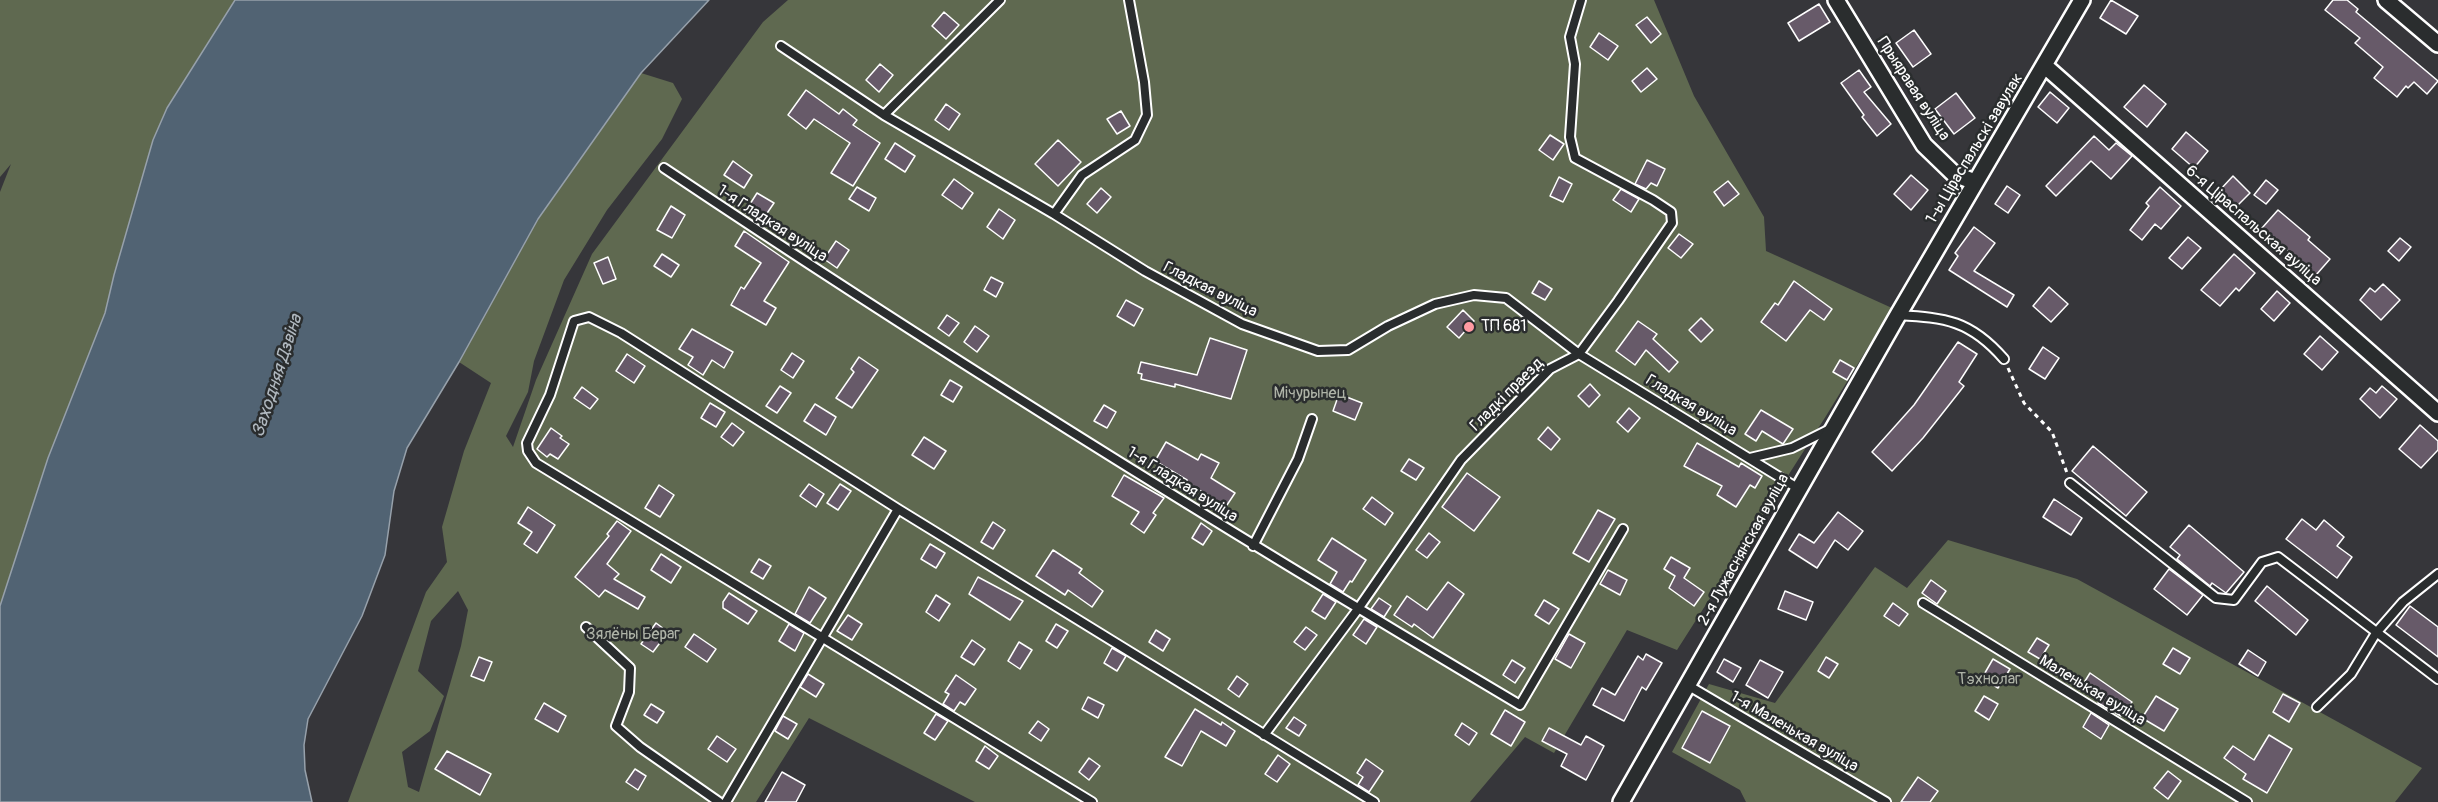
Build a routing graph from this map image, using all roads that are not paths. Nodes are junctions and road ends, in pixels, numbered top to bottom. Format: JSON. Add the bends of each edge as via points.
{"nodes":[{"id":1,"x":1000,"y":0,"type":"edge"},
{"id":2,"x":1129,"y":0,"type":"edge"},
{"id":3,"x":1581,"y":0,"type":"edge"},
{"id":4,"x":1836,"y":0,"type":"edge"},
{"id":5,"x":2082,"y":0,"type":"edge"},
{"id":6,"x":2386,"y":0,"type":"edge"},
{"id":7,"x":2438,"y":44,"type":"edge"},
{"id":8,"x":781,"y":46,"type":"dead end"},
{"id":9,"x":2045,"y":66,"type":"junction"},
{"id":10,"x":884,"y":115,"type":"junction"},
{"id":11,"x":664,"y":168,"type":"dead end"},
{"id":12,"x":1975,"y":182,"type":"junction"},
{"id":13,"x":1054,"y":214,"type":"junction"},
{"id":14,"x":1898,"y":315,"type":"junction"},
{"id":15,"x":1579,"y":354,"type":"junction"},
{"id":16,"x":2004,"y":359,"type":"road end"},
{"id":17,"x":2438,"y":413,"type":"edge"},
{"id":18,"x":1312,"y":419,"type":"dead end"},
{"id":19,"x":1834,"y":427,"type":"junction"},
{"id":20,"x":1750,"y":458,"type":"junction"},
{"id":21,"x":2070,"y":483,"type":"road end"},
{"id":22,"x":1799,"y":489,"type":"junction"},
{"id":23,"x":898,"y":508,"type":"junction"},
{"id":24,"x":1623,"y":529,"type":"dead end"},
{"id":25,"x":1253,"y":546,"type":"junction"},
{"id":26,"x":2438,"y":574,"type":"edge"},
{"id":27,"x":1923,"y":603,"type":"dead end"},
{"id":28,"x":1358,"y":609,"type":"junction"},
{"id":29,"x":586,"y":627,"type":"dead end"},
{"id":30,"x":2376,"y":633,"type":"junction"},
{"id":31,"x":823,"y":636,"type":"junction"},
{"id":32,"x":2438,"y":679,"type":"edge"},
{"id":33,"x":1689,"y":686,"type":"junction"},
{"id":34,"x":2317,"y":707,"type":"dead end"},
{"id":35,"x":1264,"y":735,"type":"junction"},
{"id":36,"x":719,"y":802,"type":"edge"},
{"id":37,"x":726,"y":802,"type":"edge"},
{"id":38,"x":1092,"y":802,"type":"edge"},
{"id":39,"x":1374,"y":802,"type":"edge"},
{"id":40,"x":1621,"y":802,"type":"edge"},
{"id":41,"x":1886,"y":802,"type":"edge"},
{"id":42,"x":2247,"y":802,"type":"edge"}],
"edges":[{"from":1,"to":10,"type":"lane"},
{"from":2,"to":13,"type":"lane","via":[[1147,115],[1135,140],[1082,175]]},
{"from":3,"to":15,"type":"lane","name":"Гладкі праезд","via":[[1569,37],[1575,64],[1570,137],[1575,158],[1671,212],[1671,223]]},
{"from":4,"to":12,"type":"street","name":"Прыяравая вуліца","via":[[1924,145],[1954,174]]},
{"from":5,"to":9,"type":"street","name":"1-ы Ціраспальскі завулак"},
{"from":6,"to":7,"type":"street"},
{"from":8,"to":10,"type":"lane","name":"Гладкая вуліца"},
{"from":9,"to":12,"type":"street","name":"1-ы Ціраспальскі завулак"},
{"from":9,"to":17,"type":"street","name":"6-я Ціраспальская вуліца"},
{"from":10,"to":13,"type":"lane","name":"Гладкая вуліца"},
{"from":11,"to":25,"type":"lane","name":"1-я Гладкая вуліца"},
{"from":12,"to":14,"type":"street","name":"1-ы Ціраспальскі завулак"},
{"from":13,"to":15,"type":"lane","name":"Гладкая вуліца","via":[[1145,271],[1242,324],[1318,351],[1348,350],[1435,304],[1474,295],[1506,298]]},
{"from":14,"to":16,"type":"lane","via":[[1938,317],[1962,325],[1988,341]]},
{"from":14,"to":19,"type":"street","name":"2-я Лужаснянская вуліца"},
{"from":15,"to":20,"type":"lane","name":"Гладкая вуліца"},
{"from":15,"to":28,"type":"lane","name":"Гладкі праезд","via":[[1550,369],[1461,460]]},
{"from":18,"to":25,"type":"lane","via":[[1298,459]]},
{"from":19,"to":20,"type":"lane","via":[[1792,448]]},
{"from":19,"to":22,"type":"street","name":"2-я Лужаснянская вуліца"},
{"from":20,"to":22,"type":"lane","name":"Гладкая вуліца"},
{"from":21,"to":30,"type":"lane","via":[[2216,598],[2234,600],[2262,562],[2278,557]]},
{"from":22,"to":33,"type":"street","name":"2-я Лужаснянская вуліца"},
{"from":23,"to":31,"type":"lane"},
{"from":23,"to":31,"type":"lane","via":[[621,333],[589,317],[574,321],[550,395],[527,443],[536,463]]},
{"from":23,"to":35,"type":"lane"},
{"from":24,"to":28,"type":"lane","name":"1-я Гладкая вуліца","via":[[1520,705]]},
{"from":25,"to":28,"type":"lane","name":"1-я Гладкая вуліца"},
{"from":26,"to":30,"type":"lane","via":[[2403,602]]},
{"from":27,"to":42,"type":"lane","name":"Маленькая вуліца"},
{"from":28,"to":35,"type":"lane","name":"Гладкі праезд"},
{"from":29,"to":36,"type":"lane","via":[[630,668],[629,692],[616,726]]},
{"from":30,"to":32,"type":"lane"},
{"from":30,"to":34,"type":"lane","via":[[2351,674]]},
{"from":31,"to":37,"type":"lane"},
{"from":31,"to":38,"type":"lane"},
{"from":33,"to":40,"type":"street","name":"2-я Лужаснянская вуліца"},
{"from":33,"to":41,"type":"lane","name":"1-я Маленькая вуліца"},
{"from":35,"to":39,"type":"lane"}]}
